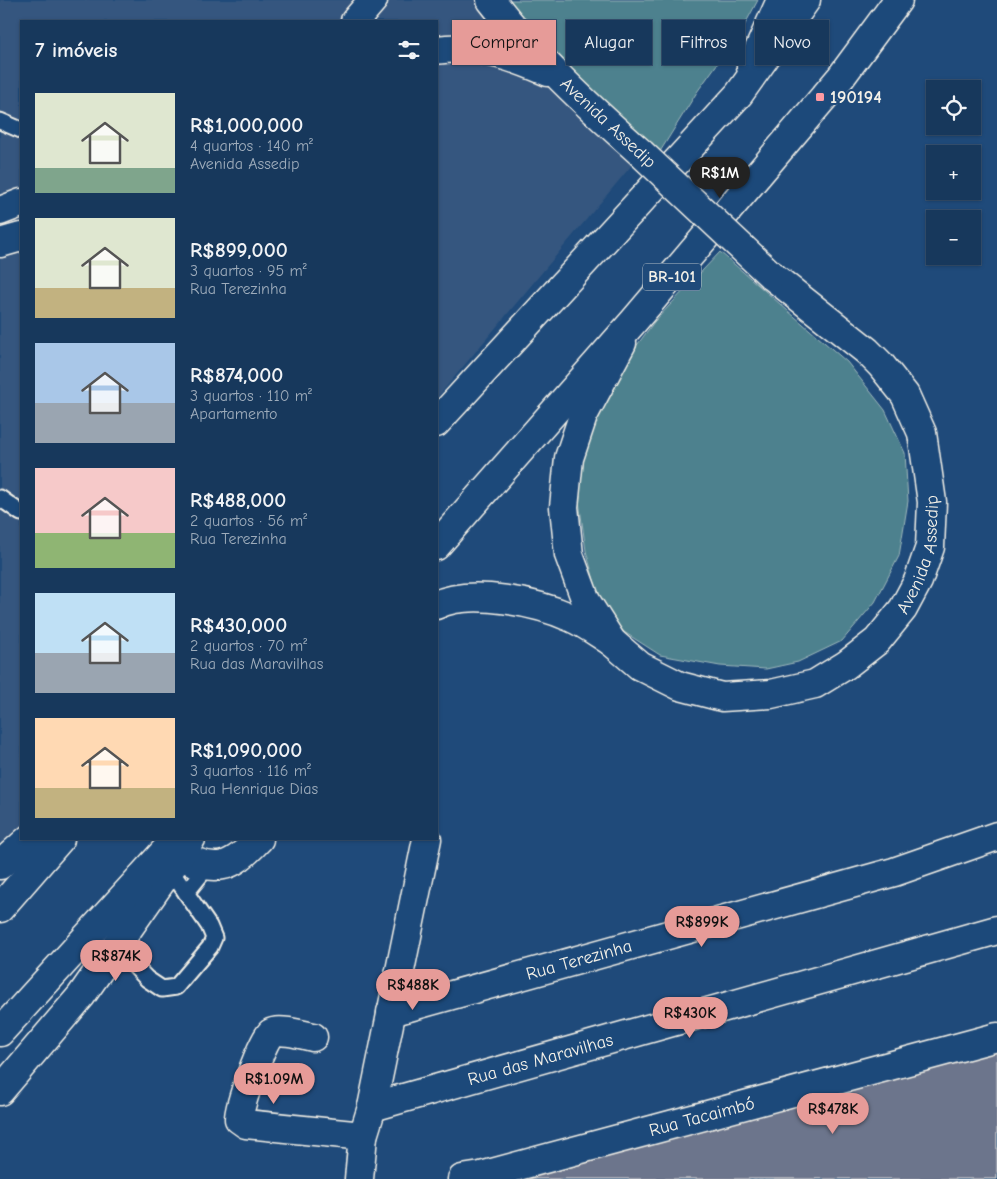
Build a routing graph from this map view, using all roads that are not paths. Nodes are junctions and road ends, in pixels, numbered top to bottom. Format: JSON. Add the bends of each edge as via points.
{"nodes":[{"id":1,"x":373,"y":0,"type":"edge"},
{"id":2,"x":491,"y":0,"type":"edge"},
{"id":3,"x":781,"y":0,"type":"edge"},
{"id":4,"x":806,"y":0,"type":"edge"},
{"id":5,"x":898,"y":0,"type":"edge"},
{"id":6,"x":356,"y":20,"type":"edge"},
{"id":7,"x":438,"y":50,"type":"edge"},
{"id":8,"x":558,"y":76,"type":"junction"},
{"id":9,"x":738,"y":94,"type":"junction"},
{"id":10,"x":0,"y":121,"type":"edge"},
{"id":11,"x":20,"y":130,"type":"edge"},
{"id":12,"x":20,"y":203,"type":"edge"},
{"id":13,"x":0,"y":211,"type":"edge"},
{"id":14,"x":20,"y":237,"type":"edge"},
{"id":15,"x":0,"y":243,"type":"edge"},
{"id":16,"x":634,"y":321,"type":"junction"},
{"id":17,"x":438,"y":421,"type":"edge"},
{"id":18,"x":0,"y":498,"type":"edge"},
{"id":19,"x":20,"y":511,"type":"edge"},
{"id":20,"x":438,"y":544,"type":"edge"},
{"id":21,"x":438,"y":604,"type":"edge"},
{"id":22,"x":612,"y":642,"type":"junction"},
{"id":23,"x":997,"y":836,"type":"edge"},
{"id":24,"x":27,"y":840,"type":"edge"},
{"id":25,"x":59,"y":840,"type":"edge"},
{"id":26,"x":257,"y":840,"type":"edge"},
{"id":27,"x":427,"y":840,"type":"edge"},
{"id":28,"x":178,"y":850,"type":"edge"},
{"id":29,"x":0,"y":866,"type":"edge"},
{"id":30,"x":207,"y":867,"type":"junction"},
{"id":31,"x":186,"y":893,"type":"junction"},
{"id":32,"x":0,"y":908,"type":"edge"},
{"id":33,"x":997,"y":930,"type":"edge"},
{"id":34,"x":115,"y":946,"type":"junction"},
{"id":35,"x":391,"y":1012,"type":"junction"},
{"id":36,"x":0,"y":1032,"type":"edge"},
{"id":37,"x":313,"y":1037,"type":"dead end"},
{"id":38,"x":997,"y":1037,"type":"edge"},
{"id":39,"x":0,"y":1091,"type":"edge"},
{"id":40,"x":372,"y":1108,"type":"junction"},
{"id":41,"x":363,"y":1136,"type":"junction"},
{"id":42,"x":360,"y":1179,"type":"edge"},
{"id":43,"x":462,"y":1179,"type":"edge"}],
"edges":[{"from":1,"to":6,"type":"main road"},
{"from":2,"to":8,"type":"main road","name":"Avenida Assedip","via":[[512,28]]},
{"from":3,"to":9,"type":"main road"},
{"from":4,"to":9,"type":"main road"},
{"from":5,"to":16,"type":"main road","number":"BR-101","via":[[841,77]]},
{"from":7,"to":8,"type":"main road","via":[[452,48],[513,57]]},
{"from":8,"to":22,"type":"main road","name":"Avenida Assedip","bridge":true,"via":[[771,275],[881,365],[905,395],[922,433],[932,502],[930,547],[918,581],[903,609],[877,641],[815,684],[771,694],[722,697],[680,686],[640,666]]},
{"from":9,"to":17,"type":"main road"},
{"from":10,"to":11,"type":"lane"},
{"from":12,"to":13,"type":"main road"},
{"from":14,"to":15,"type":"main road"},
{"from":16,"to":20,"type":"main road","number":"BR-101"},
{"from":16,"to":22,"type":"main road","name":"Avenida Assedip","via":[[583,416],[569,458],[564,507],[569,555],[586,601]]},
{"from":18,"to":19,"type":"lane"},
{"from":21,"to":22,"type":"main road","via":[[462,598],[494,598],[539,606],[574,618]]},
{"from":23,"to":35,"type":"main road","name":"Rua Terezinha","via":[[894,872]]},
{"from":24,"to":29,"type":"main road"},
{"from":25,"to":32,"type":"main road"},
{"from":26,"to":30,"type":"main road","via":[[227,864]]},
{"from":27,"to":35,"type":"main road"},
{"from":28,"to":30,"type":"main road"},
{"from":28,"to":31,"type":"lane"},
{"from":28,"to":34,"type":"main road"},
{"from":28,"to":36,"type":"main road"},
{"from":30,"to":31,"type":"lane"},
{"from":31,"to":34,"type":"lane","via":[[214,938],[176,987],[162,989]]},
{"from":33,"to":40,"type":"main road","name":"Rua das Maravilhas"},
{"from":34,"to":39,"type":"main road","via":[[81,996]]},
{"from":35,"to":40,"type":"main road"},
{"from":37,"to":41,"type":"main road","via":[[279,1031],[270,1034],[256,1064],[239,1120],[246,1124]]},
{"from":38,"to":43,"type":"main road","name":"Rua Tacaimbó"},
{"from":40,"to":41,"type":"main road"},
{"from":41,"to":42,"type":"main road"}]}
